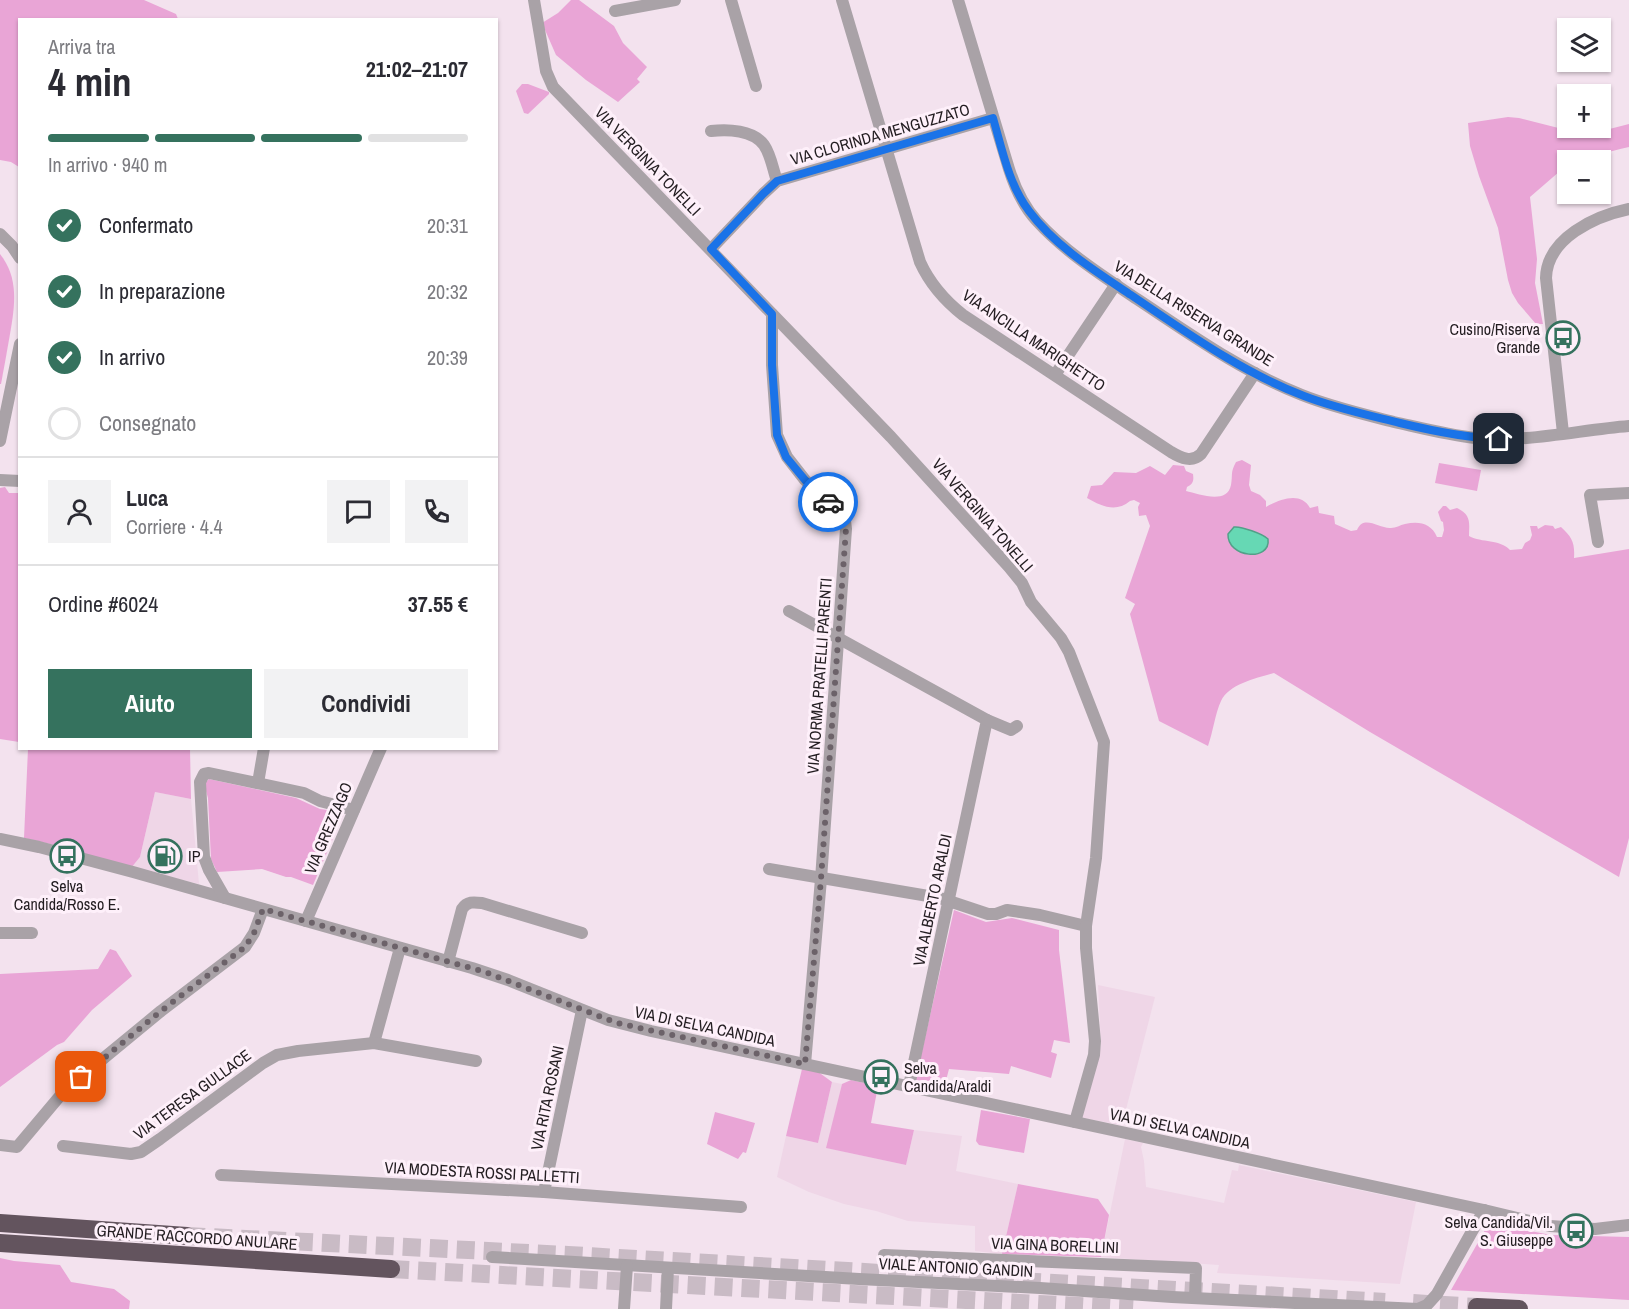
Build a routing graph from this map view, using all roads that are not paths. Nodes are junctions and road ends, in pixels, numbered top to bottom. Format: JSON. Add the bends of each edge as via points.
{"nodes":[{"id":1,"x":534,"y":0,"type":"edge"},
{"id":2,"x":675,"y":0,"type":"edge"},
{"id":3,"x":731,"y":0,"type":"edge"},
{"id":4,"x":842,"y":0,"type":"edge"},
{"id":5,"x":958,"y":0,"type":"edge"},
{"id":6,"x":963,"y":0,"type":"edge"},
{"id":7,"x":615,"y":11,"type":"dead end"},
{"id":8,"x":965,"y":21,"type":"junction"},
{"id":9,"x":756,"y":86,"type":"dead end"},
{"id":10,"x":993,"y":118,"type":"junction"},
{"id":11,"x":711,"y":131,"type":"dead end"},
{"id":12,"x":886,"y":151,"type":"junction"},
{"id":13,"x":777,"y":181,"type":"junction"},
{"id":14,"x":1629,"y":209,"type":"edge"},
{"id":15,"x":0,"y":234,"type":"edge"},
{"id":16,"x":711,"y":249,"type":"junction"},
{"id":17,"x":18,"y":255,"type":"edge"},
{"id":18,"x":1116,"y":284,"type":"junction"},
{"id":19,"x":772,"y":314,"type":"junction"},
{"id":20,"x":18,"y":354,"type":"edge"},
{"id":21,"x":1255,"y":373,"type":"junction"},
{"id":22,"x":1054,"y":375,"type":"junction"},
{"id":23,"x":1629,"y":426,"type":"edge"},
{"id":24,"x":1563,"y":433,"type":"junction"},
{"id":25,"x":0,"y":441,"type":"edge"},
{"id":26,"x":0,"y":480,"type":"edge"},
{"id":27,"x":18,"y":481,"type":"edge"},
{"id":28,"x":1629,"y":493,"type":"edge"},
{"id":29,"x":1598,"y":542,"type":"dead end"},
{"id":30,"x":789,"y":611,"type":"dead end"},
{"id":31,"x":838,"y":639,"type":"junction"},
{"id":32,"x":987,"y":720,"type":"junction"},
{"id":33,"x":1017,"y":726,"type":"dead end"},
{"id":34,"x":264,"y":750,"type":"edge"},
{"id":35,"x":380,"y":750,"type":"edge"},
{"id":36,"x":258,"y":783,"type":"junction"},
{"id":37,"x":354,"y":810,"type":"junction"},
{"id":38,"x":0,"y":839,"type":"edge"},
{"id":39,"x":769,"y":868,"type":"dead end"},
{"id":40,"x":821,"y":879,"type":"junction"},
{"id":41,"x":225,"y":898,"type":"junction"},
{"id":42,"x":950,"y":901,"type":"junction"},
{"id":43,"x":263,"y":909,"type":"junction"},
{"id":44,"x":306,"y":921,"type":"junction"},
{"id":45,"x":1086,"y":926,"type":"junction"},
{"id":46,"x":0,"y":933,"type":"edge"},
{"id":47,"x":32,"y":933,"type":"dead end"},
{"id":48,"x":582,"y":933,"type":"dead end"},
{"id":49,"x":400,"y":948,"type":"junction"},
{"id":50,"x":448,"y":962,"type":"junction"},
{"id":51,"x":582,"y":1010,"type":"junction"},
{"id":52,"x":374,"y":1043,"type":"junction"},
{"id":53,"x":476,"y":1061,"type":"dead end"},
{"id":54,"x":805,"y":1064,"type":"junction"},
{"id":55,"x":909,"y":1086,"type":"junction"},
{"id":56,"x":1075,"y":1122,"type":"junction"},
{"id":57,"x":0,"y":1145,"type":"edge"},
{"id":58,"x":63,"y":1146,"type":"dead end"},
{"id":59,"x":221,"y":1175,"type":"dead end"},
{"id":60,"x":544,"y":1192,"type":"junction"},
{"id":61,"x":741,"y":1207,"type":"dead end"},
{"id":62,"x":1484,"y":1210,"type":"junction"},
{"id":63,"x":0,"y":1223,"type":"edge"},
{"id":64,"x":1629,"y":1225,"type":"edge"},
{"id":65,"x":187,"y":1236,"type":"tunnel mouth"},
{"id":66,"x":0,"y":1243,"type":"edge"},
{"id":67,"x":884,"y":1255,"type":"dead end"},
{"id":68,"x":492,"y":1257,"type":"dead end"},
{"id":69,"x":627,"y":1266,"type":"junction"},
{"id":70,"x":668,"y":1268,"type":"junction"},
{"id":71,"x":391,"y":1269,"type":"tunnel mouth"},
{"id":72,"x":1195,"y":1298,"type":"junction"},
{"id":73,"x":1477,"y":1307,"type":"dead end"},
{"id":74,"x":624,"y":1309,"type":"edge"},
{"id":75,"x":666,"y":1309,"type":"edge"},
{"id":76,"x":1519,"y":1309,"type":"edge"}],
"edges":[{"from":1,"to":16,"type":"street","name":"VIA VERGINIA TONELLI","via":[[546,71],[553,87]]},
{"from":2,"to":7,"type":"street"},
{"from":3,"to":9,"type":"street"},
{"from":4,"to":12,"type":"street","name":"VIA ANCILLA MARIGHETTO"},
{"from":5,"to":8,"type":"street","name":"VIA DELLA RISERVA GRANDE"},
{"from":6,"to":8,"type":"street","name":"VIA DELLA RISERVA GRANDE"},
{"from":8,"to":10,"type":"street","name":"VIA DELLA RISERVA GRANDE"},
{"from":10,"to":12,"type":"street","name":"VIA CLORINDA MENGUZZATO"},
{"from":10,"to":18,"type":"street","name":"VIA DELLA RISERVA GRANDE","via":[[1013,183],[1027,209],[1078,258]]},
{"from":11,"to":13,"type":"street","name":"VIA CLORINDA MENGUZZATO","via":[[734,130],[759,140]]},
{"from":12,"to":13,"type":"street","name":"VIA CLORINDA MENGUZZATO"},
{"from":12,"to":22,"type":"street","name":"VIA ANCILLA MARIGHETTO","via":[[917,254],[933,286],[963,315]]},
{"from":13,"to":16,"type":"street","name":"VIA CLORINDA MENGUZZATO"},
{"from":14,"to":24,"type":"street","via":[[1599,218],[1577,231],[1557,247],[1548,263],[1546,278]]},
{"from":15,"to":17,"type":"street"},
{"from":16,"to":19,"type":"street","name":"VIA VERGINIA TONELLI"},
{"from":18,"to":21,"type":"street","name":"VIA DELLA RISERVA GRANDE"},
{"from":18,"to":22,"type":"street"},
{"from":19,"to":31,"type":"street","name":"VIA NORMA PRATELLI PARENTI","via":[[777,435],[786,457],[840,513],[846,525]]},
{"from":19,"to":45,"type":"street","name":"VIA VERGINIA TONELLI","via":[[1009,567],[1069,652],[1104,742],[1096,858]]},
{"from":20,"to":25,"type":"street"},
{"from":21,"to":22,"type":"street","name":"VIA ANCILLA MARIGHETTO","via":[[1201,454],[1191,459],[1179,457]]},
{"from":21,"to":24,"type":"street","name":"VIA DELLA RISERVA GRANDE","via":[[1304,396],[1408,425],[1477,438]]},
{"from":23,"to":24,"type":"street","name":"VIA DELLA RISERVA GRANDE"},
{"from":26,"to":27,"type":"street"},
{"from":28,"to":29,"type":"street","via":[[1590,495]]},
{"from":30,"to":31,"type":"street"},
{"from":31,"to":32,"type":"street"},
{"from":31,"to":40,"type":"street","name":"VIA NORMA PRATELLI PARENTI"},
{"from":32,"to":33,"type":"street","via":[[1011,730]]},
{"from":32,"to":42,"type":"street","name":"VIA ALBERTO ARALDI"},
{"from":34,"to":36,"type":"street"},
{"from":35,"to":37,"type":"street","name":"VIA GREZZAGO"},
{"from":36,"to":37,"type":"street"},
{"from":36,"to":41,"type":"street","via":[[209,773],[201,778],[204,857]]},
{"from":37,"to":44,"type":"street","name":"VIA GREZZAGO"},
{"from":38,"to":41,"type":"street","name":"VIA DI SELVA CANDIDA"},
{"from":39,"to":40,"type":"street"},
{"from":40,"to":42,"type":"street"},
{"from":40,"to":54,"type":"street","name":"VIA NORMA PRATELLI PARENTI"},
{"from":41,"to":43,"type":"street","name":"VIA DI SELVA CANDIDA"},
{"from":42,"to":45,"type":"street","via":[[988,914],[1007,910]]},
{"from":42,"to":55,"type":"street","name":"VIA ALBERTO ARALDI"},
{"from":43,"to":44,"type":"street","name":"VIA DI SELVA CANDIDA"},
{"from":43,"to":57,"type":"street","via":[[245,947],[65,1090],[17,1147]]},
{"from":44,"to":49,"type":"street","name":"VIA DI SELVA CANDIDA"},
{"from":45,"to":56,"type":"street","name":"VIA VERGINIA TONELLI","via":[[1095,1041]]},
{"from":46,"to":47,"type":"street"},
{"from":48,"to":50,"type":"street","via":[[482,903],[470,903],[462,909]]},
{"from":49,"to":50,"type":"street","name":"VIA DI SELVA CANDIDA"},
{"from":49,"to":52,"type":"street"},
{"from":50,"to":51,"type":"street","name":"VIA DI SELVA CANDIDA","via":[[508,980]]},
{"from":51,"to":54,"type":"street","name":"VIA DI SELVA CANDIDA","via":[[628,1026]]},
{"from":51,"to":60,"type":"street","name":"VIA RITA ROSANI"},
{"from":52,"to":53,"type":"street","name":"VIA TERESA GULLACE"},
{"from":52,"to":58,"type":"street","name":"VIA TERESA GULLACE","via":[[272,1057],[137,1153]]},
{"from":54,"to":55,"type":"street","name":"VIA DI SELVA CANDIDA"},
{"from":55,"to":56,"type":"street","name":"VIA DI SELVA CANDIDA"},
{"from":56,"to":62,"type":"street","name":"VIA DI SELVA CANDIDA"},
{"from":59,"to":60,"type":"street","name":"VIA MODESTA ROSSI PALLETTI"},
{"from":60,"to":61,"type":"street","name":"VIA MODESTA ROSSI PALLETTI"},
{"from":62,"to":64,"type":"street","name":"VIA DI SELVA CANDIDA","via":[[1550,1226],[1595,1229]]},
{"from":62,"to":72,"type":"street","name":"VIALE ANTONIO GANDIN","via":[[1437,1294],[1421,1308]]},
{"from":63,"to":65,"type":"highway","name":"GRANDE RACCORDO ANULARE"},
{"from":66,"to":71,"type":"highway","name":"GRANDE RACCORDO ANULARE"},
{"from":67,"to":72,"type":"street","name":"VIA GINA BORELLINI","via":[[1196,1268]]},
{"from":68,"to":69,"type":"street","name":"VIALE ANTONIO GANDIN"},
{"from":69,"to":70,"type":"street","name":"VIALE ANTONIO GANDIN"},
{"from":69,"to":74,"type":"street"},
{"from":70,"to":72,"type":"street","name":"VIALE ANTONIO GANDIN"},
{"from":70,"to":75,"type":"street"},
{"from":73,"to":76,"type":"highway"}]}
